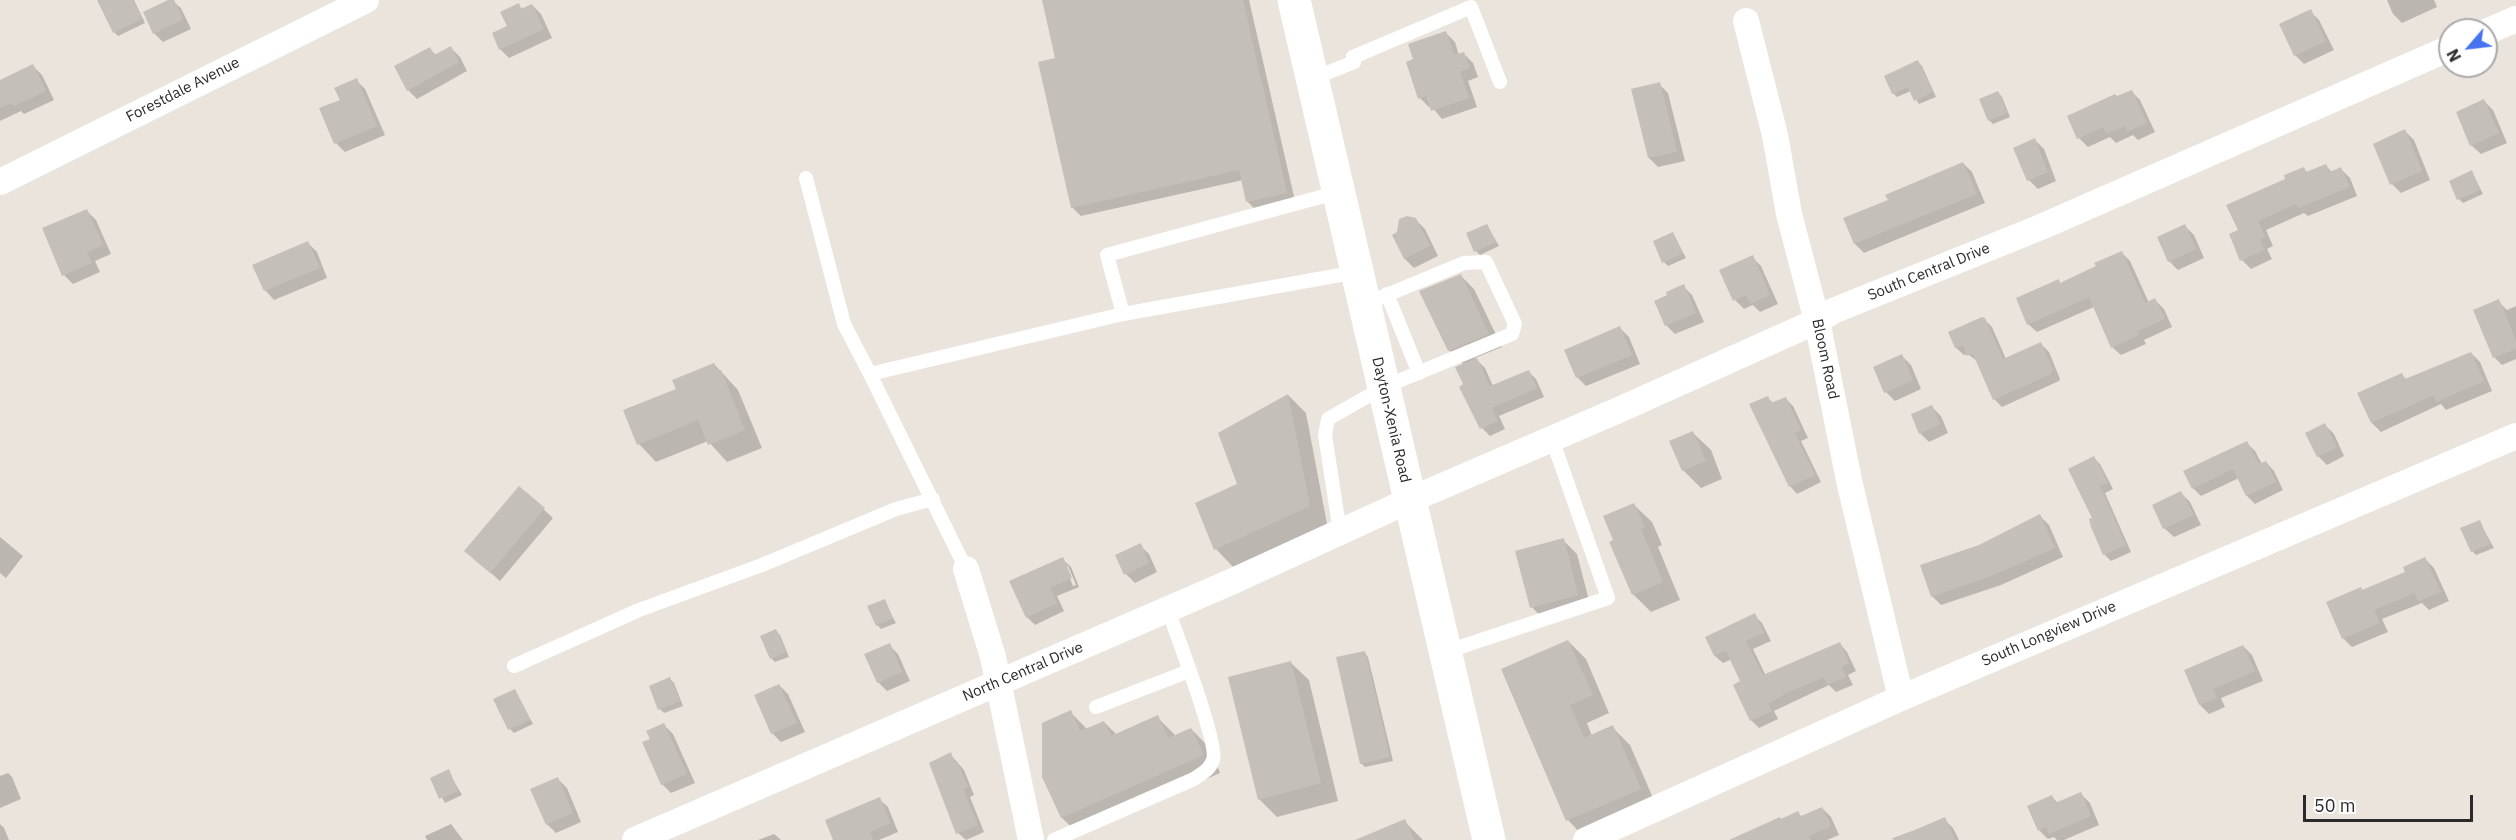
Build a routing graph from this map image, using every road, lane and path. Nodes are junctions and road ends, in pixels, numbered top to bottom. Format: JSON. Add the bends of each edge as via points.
{"nodes":[{"id":1,"x":366,"y":0,"type":"edge"},
{"id":2,"x":1294,"y":0,"type":"edge"},
{"id":3,"x":2516,"y":19,"type":"edge"},
{"id":4,"x":1746,"y":21,"type":"dead end"},
{"id":5,"x":2498,"y":27,"type":"edge"},
{"id":6,"x":2438,"y":53,"type":"edge"},
{"id":7,"x":1312,"y":79,"type":"junction"},
{"id":8,"x":1500,"y":82,"type":"dead end"},
{"id":9,"x":806,"y":178,"type":"dead end"},
{"id":10,"x":0,"y":182,"type":"edge"},
{"id":11,"x":1339,"y":192,"type":"junction"},
{"id":12,"x":1357,"y":272,"type":"junction"},
{"id":13,"x":1376,"y":299,"type":"junction"},
{"id":14,"x":1123,"y":314,"type":"junction"},
{"id":15,"x":1817,"y":321,"type":"junction"},
{"id":16,"x":1419,"y":373,"type":"junction"},
{"id":17,"x":870,"y":374,"type":"junction"},
{"id":18,"x":1384,"y":387,"type":"junction"},
{"id":19,"x":2516,"y":436,"type":"edge"},
{"id":20,"x":1552,"y":439,"type":"junction"},
{"id":21,"x":933,"y":499,"type":"junction"},
{"id":22,"x":1410,"y":500,"type":"junction"},
{"id":23,"x":1340,"y":532,"type":"junction"},
{"id":24,"x":966,"y":569,"type":"joint"},
{"id":25,"x":1168,"y":610,"type":"junction"},
{"id":26,"x":1445,"y":652,"type":"junction"},
{"id":27,"x":514,"y":666,"type":"dead end"},
{"id":28,"x":1189,"y":672,"type":"junction"},
{"id":29,"x":998,"y":684,"type":"junction"},
{"id":30,"x":1901,"y":698,"type":"junction"},
{"id":31,"x":1096,"y":707,"type":"dead end"},
{"id":32,"x":635,"y":840,"type":"edge"},
{"id":33,"x":1031,"y":840,"type":"edge"},
{"id":34,"x":1054,"y":840,"type":"edge"},
{"id":35,"x":1489,"y":840,"type":"edge"},
{"id":36,"x":1586,"y":840,"type":"edge"}],
"edges":[{"from":1,"to":10,"type":"street","name":"Forestdale Avenue"},
{"from":2,"to":7,"type":"main road","name":"Dayton-Xenia Road"},
{"from":3,"to":5,"type":"street"},
{"from":4,"to":15,"type":"street","name":"Bloom Road"},
{"from":6,"to":15,"type":"street","name":"South Central Drive"},
{"from":7,"to":8,"type":"lane","via":[[1354,62],[1353,57],[1471,7]]},
{"from":7,"to":11,"type":"main road","name":"Dayton-Xenia Road"},
{"from":9,"to":17,"type":"lane","via":[[844,324]]},
{"from":11,"to":12,"type":"main road","name":"Dayton-Xenia Road"},
{"from":11,"to":14,"type":"lane","via":[[1107,255]]},
{"from":12,"to":13,"type":"main road","name":"Dayton-Xenia Road"},
{"from":12,"to":14,"type":"lane"},
{"from":13,"to":16,"type":"lane"},
{"from":13,"to":16,"type":"lane","via":[[1464,263],[1486,262],[1515,324],[1512,334]]},
{"from":13,"to":18,"type":"main road","name":"Dayton-Xenia Road"},
{"from":14,"to":17,"type":"lane"},
{"from":15,"to":20,"type":"street","name":"South Central Drive"},
{"from":15,"to":30,"type":"street","name":"Bloom Road","via":[[1850,485]]},
{"from":16,"to":18,"type":"lane"},
{"from":17,"to":21,"type":"lane"},
{"from":18,"to":22,"type":"main road","name":"Dayton-Xenia Road"},
{"from":18,"to":23,"type":"lane","via":[[1328,419],[1325,435]]},
{"from":19,"to":30,"type":"street","name":"South Longview Drive"},
{"from":20,"to":22,"type":"street","name":"South Central Drive"},
{"from":20,"to":26,"type":"lane","via":[[1608,598]]},
{"from":21,"to":24,"type":"lane"},
{"from":21,"to":27,"type":"lane","via":[[896,509],[762,565],[639,610]]},
{"from":22,"to":23,"type":"street","name":"North Central Drive"},
{"from":22,"to":26,"type":"main road","name":"Dayton-Xenia Road"},
{"from":23,"to":25,"type":"street","name":"North Central Drive"},
{"from":24,"to":29,"type":"street"},
{"from":25,"to":28,"type":"lane"},
{"from":25,"to":29,"type":"street","name":"North Central Drive"},
{"from":26,"to":35,"type":"main road","name":"Dayton-Xenia Road"},
{"from":28,"to":31,"type":"lane"},
{"from":28,"to":34,"type":"lane","via":[[1215,759],[1208,769],[1184,784]]},
{"from":29,"to":32,"type":"street","name":"North Central Drive"},
{"from":29,"to":33,"type":"street"},
{"from":30,"to":36,"type":"street","name":"South Longview Drive"}]}
